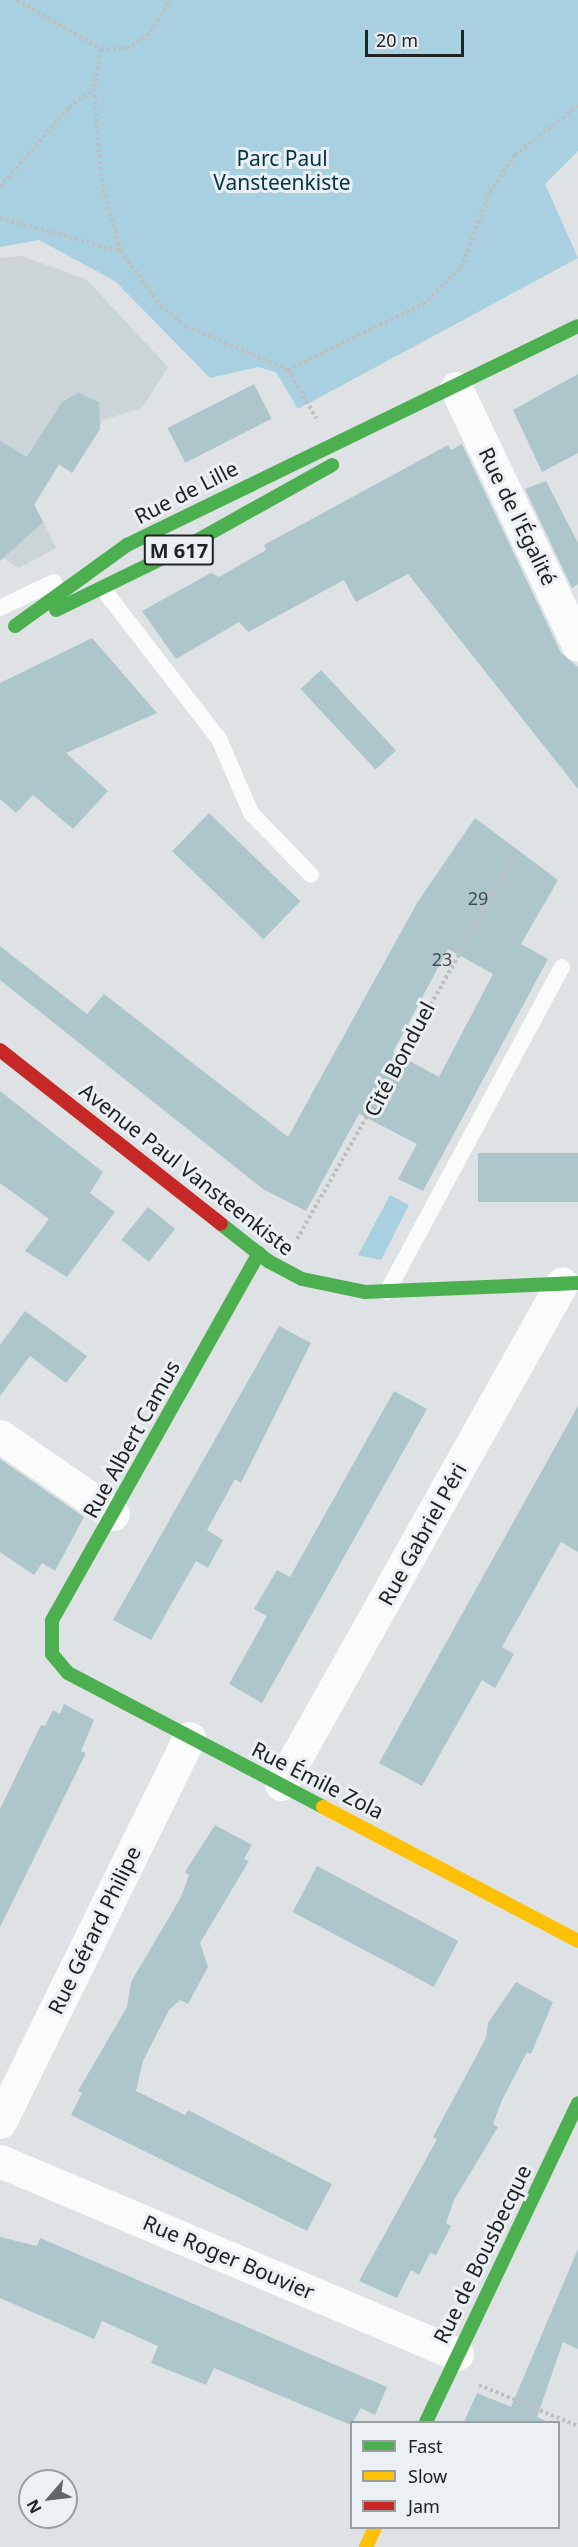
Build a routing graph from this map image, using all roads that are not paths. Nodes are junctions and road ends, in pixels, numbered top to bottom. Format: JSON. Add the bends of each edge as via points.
{"nodes":[{"id":1,"x":578,"y":326,"type":"edge"},
{"id":2,"x":456,"y":388,"type":"junction"},
{"id":3,"x":391,"y":421,"type":"junction"},
{"id":4,"x":127,"y":545,"type":"junction"},
{"id":5,"x":103,"y":590,"type":"junction"},
{"id":6,"x":0,"y":608,"type":"edge"},
{"id":7,"x":15,"y":626,"type":"junction"},
{"id":8,"x":0,"y":633,"type":"edge"},
{"id":9,"x":578,"y":645,"type":"edge"},
{"id":10,"x":311,"y":875,"type":"dead end"},
{"id":11,"x":562,"y":968,"type":"dead end"},
{"id":12,"x":0,"y":1050,"type":"edge"},
{"id":13,"x":259,"y":1253,"type":"junction"},
{"id":14,"x":570,"y":1283,"type":"edge"},
{"id":15,"x":387,"y":1292,"type":"junction"},
{"id":16,"x":0,"y":1436,"type":"edge"},
{"id":17,"x":113,"y":1514,"type":"junction"},
{"id":18,"x":50,"y":1647,"type":"joint"},
{"id":19,"x":189,"y":1738,"type":"junction"},
{"id":20,"x":281,"y":1784,"type":"junction"},
{"id":21,"x":578,"y":1941,"type":"edge"},
{"id":22,"x":578,"y":2103,"type":"edge"},
{"id":23,"x":0,"y":2122,"type":"edge"},
{"id":24,"x":0,"y":2160,"type":"edge"},
{"id":25,"x":453,"y":2364,"type":"junction"},
{"id":26,"x":426,"y":2421,"type":"edge"},
{"id":27,"x":375,"y":2529,"type":"edge"},
{"id":28,"x":366,"y":2547,"type":"edge"}],
"edges":[{"from":1,"to":2,"type":"street","name":"Rue de Lille","number":"M 617"},
{"from":2,"to":3,"type":"street","name":"Rue de Lille","number":"M 617"},
{"from":2,"to":9,"type":"street","name":"Rue de l'Égalité"},
{"from":3,"to":4,"type":"street","name":"Rue de Lille","number":"M 617","via":[[328,446]]},
{"from":3,"to":5,"type":"street","name":"Rue de Lille","number":"M 617","via":[[302,482]]},
{"from":4,"to":6,"type":"lane"},
{"from":4,"to":7,"type":"street","name":"Rue de Lille","number":"M 617"},
{"from":5,"to":7,"type":"street","name":"Rue de Lille","number":"M 617"},
{"from":5,"to":10,"type":"lane","via":[[219,739],[251,813]]},
{"from":7,"to":8,"type":"street","name":"Rue de Lille","number":"M 617"},
{"from":11,"to":15,"type":"lane"},
{"from":12,"to":13,"type":"street","name":"Avenue Paul Vansteenkiste"},
{"from":13,"to":15,"type":"street","name":"Avenue Paul Vansteenkiste","via":[[321,1286]]},
{"from":13,"to":17,"type":"street","name":"Rue Albert Camus"},
{"from":14,"to":15,"type":"street","name":"Avenue Paul Vansteenkiste"},
{"from":14,"to":20,"type":"street","name":"Rue Gabriel Péri"},
{"from":16,"to":17,"type":"street"},
{"from":17,"to":18,"type":"street","name":"Rue Albert Camus","via":[[52,1621]]},
{"from":18,"to":19,"type":"street","name":"Rue Émile Zola","via":[[68,1673]]},
{"from":19,"to":20,"type":"street","name":"Rue Émile Zola"},
{"from":19,"to":23,"type":"street","name":"Rue Gérard Philipe"},
{"from":20,"to":21,"type":"street","name":"Rue Émile Zola"},
{"from":22,"to":25,"type":"street","name":"Rue de Bousbecque"},
{"from":24,"to":25,"type":"street","name":"Rue Roger Bouvier"},
{"from":25,"to":26,"type":"street","name":"Rue de Bousbecque"},
{"from":27,"to":28,"type":"street"}]}
